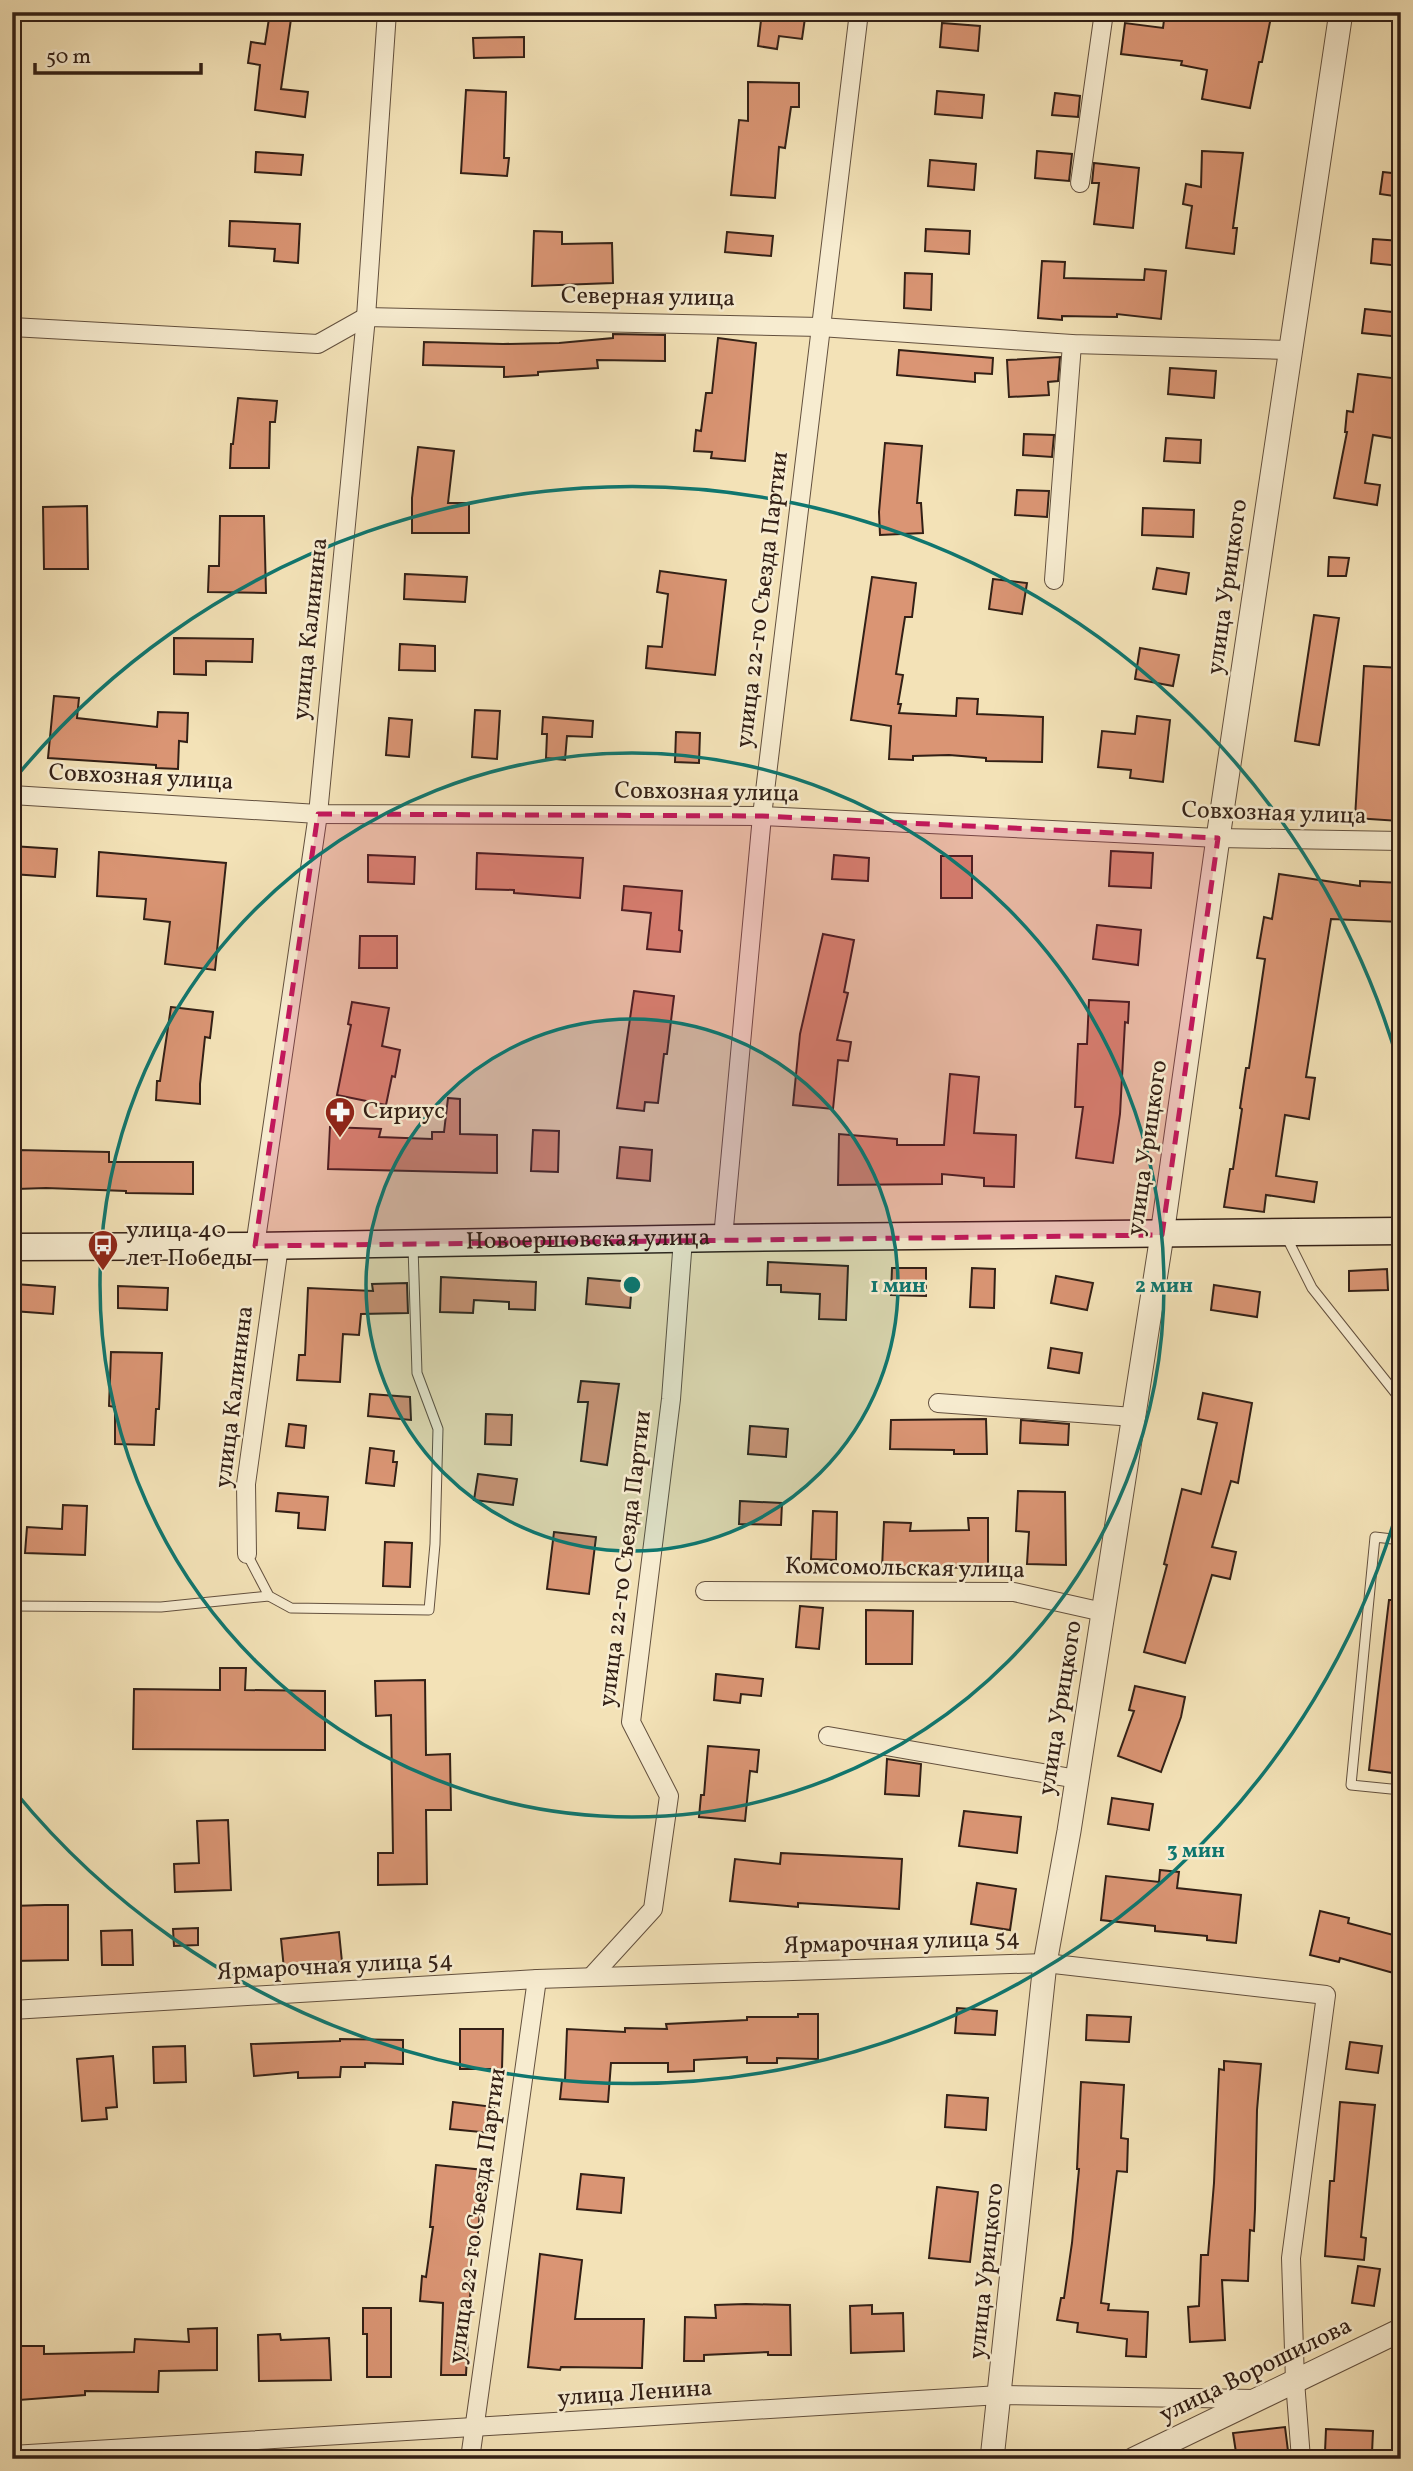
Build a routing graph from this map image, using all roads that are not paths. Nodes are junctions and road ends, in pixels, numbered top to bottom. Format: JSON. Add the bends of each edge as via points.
{"nodes":[{"id":1,"x":387,"y":12,"type":"edge"},
{"id":2,"x":859,"y":12,"type":"edge"},
{"id":3,"x":1104,"y":12,"type":"edge"},
{"id":4,"x":1342,"y":12,"type":"edge"},
{"id":5,"x":1393,"y":12,"type":"edge"},
{"id":6,"x":1401,"y":13,"type":"edge"},
{"id":7,"x":1080,"y":183,"type":"dead end"},
{"id":8,"x":366,"y":317,"type":"junction"},
{"id":9,"x":12,"y":327,"type":"edge"},
{"id":10,"x":820,"y":327,"type":"junction"},
{"id":11,"x":1072,"y":344,"type":"junction"},
{"id":12,"x":1290,"y":349,"type":"junction"},
{"id":13,"x":1054,"y":580,"type":"dead end"},
{"id":14,"x":12,"y":795,"type":"edge"},
{"id":15,"x":318,"y":814,"type":"junction"},
{"id":16,"x":762,"y":817,"type":"junction"},
{"id":17,"x":1218,"y":838,"type":"junction"},
{"id":18,"x":1401,"y":841,"type":"edge"},
{"id":19,"x":1401,"y":1231,"type":"edge"},
{"id":20,"x":1285,"y":1233,"type":"junction"},
{"id":21,"x":1162,"y":1235,"type":"junction"},
{"id":22,"x":723,"y":1238,"type":"junction"},
{"id":23,"x":683,"y":1239,"type":"junction"},
{"id":24,"x":413,"y":1244,"type":"junction"},
{"id":25,"x":267,"y":1246,"type":"junction"},
{"id":26,"x":12,"y":1247,"type":"edge"},
{"id":27,"x":1401,"y":1400,"type":"edge"},
{"id":28,"x":939,"y":1403,"type":"dead end"},
{"id":29,"x":1134,"y":1417,"type":"junction"},
{"id":30,"x":1401,"y":1540,"type":"edge"},
{"id":31,"x":247,"y":1554,"type":"joint"},
{"id":32,"x":705,"y":1591,"type":"dead end"},
{"id":33,"x":269,"y":1596,"type":"junction"},
{"id":34,"x":12,"y":1606,"type":"edge"},
{"id":35,"x":1103,"y":1612,"type":"junction"},
{"id":36,"x":828,"y":1736,"type":"dead end"},
{"id":37,"x":1077,"y":1779,"type":"junction"},
{"id":38,"x":1401,"y":1790,"type":"edge"},
{"id":39,"x":1045,"y":1963,"type":"junction"},
{"id":40,"x":591,"y":1977,"type":"junction"},
{"id":41,"x":537,"y":1979,"type":"junction"},
{"id":42,"x":12,"y":2010,"type":"edge"},
{"id":43,"x":1401,"y":2330,"type":"edge"},
{"id":44,"x":1295,"y":2381,"type":"junction"},
{"id":45,"x":1000,"y":2395,"type":"junction"},
{"id":46,"x":1260,"y":2399,"type":"junction"},
{"id":47,"x":473,"y":2428,"type":"junction"},
{"id":48,"x":12,"y":2455,"type":"edge"},
{"id":49,"x":470,"y":2459,"type":"edge"},
{"id":50,"x":992,"y":2459,"type":"edge"},
{"id":51,"x":1134,"y":2459,"type":"edge"},
{"id":52,"x":1301,"y":2459,"type":"edge"}],
"edges":[{"from":1,"to":8,"type":"street","name":"улица Калинина"},
{"from":2,"to":10,"type":"street","name":"улица 22-го Съезда Партии"},
{"from":3,"to":7,"type":"street"},
{"from":4,"to":12,"type":"street","name":"улица Урицкого"},
{"from":5,"to":6,"type":"street"},
{"from":8,"to":9,"type":"street","via":[[317,344]]},
{"from":8,"to":10,"type":"street","name":"Северная улица"},
{"from":8,"to":15,"type":"street","name":"улица Калинина"},
{"from":10,"to":11,"type":"street","name":"Северная улица"},
{"from":10,"to":16,"type":"street","name":"улица 22-го Съезда Партии"},
{"from":11,"to":12,"type":"street","name":"Северная улица"},
{"from":11,"to":13,"type":"street"},
{"from":12,"to":17,"type":"street","name":"улица Урицкого"},
{"from":14,"to":15,"type":"street","name":"Совхозная улица"},
{"from":15,"to":16,"type":"street","name":"Совхозная улица"},
{"from":15,"to":25,"type":"street","name":"улица Калинина"},
{"from":16,"to":17,"type":"street","name":"Совхозная улица"},
{"from":16,"to":22,"type":"street","name":"улица 22-го Съезда Партии"},
{"from":17,"to":18,"type":"street","name":"Совхозная улица"},
{"from":17,"to":21,"type":"street","name":"улица Урицкого"},
{"from":19,"to":20,"type":"main road","name":"Новоершовская улица"},
{"from":20,"to":21,"type":"main road","name":"Новоершовская улица"},
{"from":20,"to":27,"type":"lane","via":[[1312,1287]]},
{"from":21,"to":22,"type":"main road","name":"Новоершовская улица"},
{"from":21,"to":29,"type":"street","name":"улица Урицкого"},
{"from":22,"to":23,"type":"main road","name":"Новоершовская улица"},
{"from":23,"to":24,"type":"main road","name":"Новоершовская улица"},
{"from":23,"to":40,"type":"street","name":"улица 22-го Съезда Партии","via":[[671,1399],[631,1722],[670,1796],[653,1909]]},
{"from":24,"to":25,"type":"main road","name":"Новоершовская улица"},
{"from":24,"to":33,"type":"lane","via":[[417,1373],[438,1429],[429,1610],[291,1608]]},
{"from":25,"to":26,"type":"main road","name":"Новоершовская улица"},
{"from":25,"to":31,"type":"street","name":"улица Калинина","via":[[246,1484]]},
{"from":28,"to":29,"type":"street"},
{"from":29,"to":35,"type":"street","name":"улица Урицкого"},
{"from":30,"to":38,"type":"lane","via":[[1376,1537],[1351,1785]]},
{"from":31,"to":33,"type":"lane"},
{"from":32,"to":35,"type":"street","name":"Комсомольская улица","via":[[1014,1592]]},
{"from":33,"to":34,"type":"lane","via":[[161,1607]]},
{"from":35,"to":37,"type":"street","name":"улица Урицкого"},
{"from":36,"to":37,"type":"street"},
{"from":37,"to":39,"type":"street","name":"улица Урицкого"},
{"from":39,"to":40,"type":"street","name":"Ярмарочная улица 54"},
{"from":39,"to":44,"type":"street","name":"Ярмарочная улица 54","via":[[1326,1995],[1291,2258]]},
{"from":39,"to":45,"type":"street","name":"улица Урицкого"},
{"from":40,"to":41,"type":"street","name":"Ярмарочная улица 54"},
{"from":41,"to":42,"type":"street","name":"Ярмарочная улица 54"},
{"from":41,"to":47,"type":"street","name":"улица 22-го Съезда Партии"},
{"from":43,"to":44,"type":"street","name":"улица Ворошилова"},
{"from":44,"to":46,"type":"street","name":"улица Ворошилова"},
{"from":44,"to":52,"type":"street","name":"Ярмарочная улица 54"},
{"from":45,"to":46,"type":"street","name":"улица Ленина"},
{"from":45,"to":47,"type":"street","name":"улица Ленина"},
{"from":45,"to":50,"type":"street","name":"улица Урицкого"},
{"from":46,"to":51,"type":"street","name":"улица Ворошилова"},
{"from":47,"to":48,"type":"street","name":"улица Ленина"},
{"from":47,"to":49,"type":"street","name":"улица 22-го Съезда Партии"}]}
